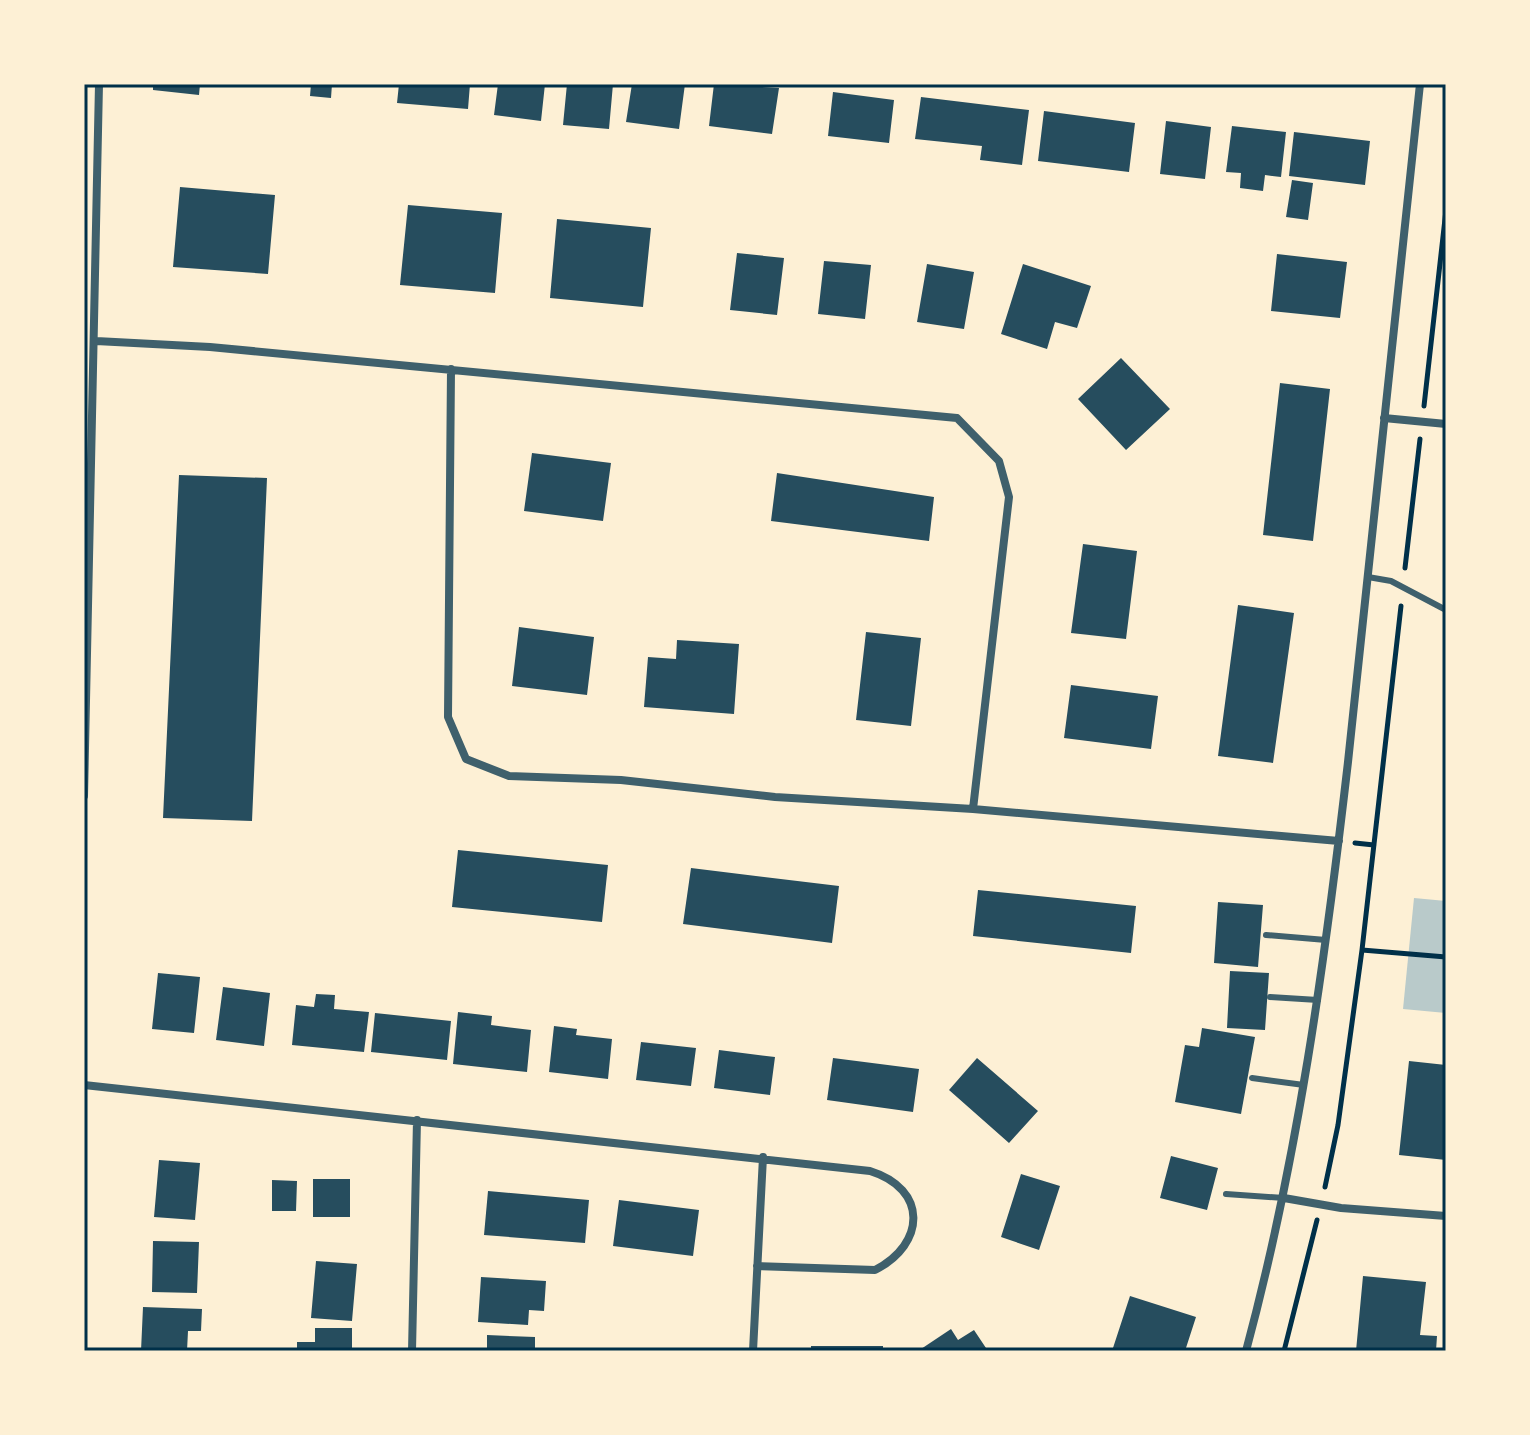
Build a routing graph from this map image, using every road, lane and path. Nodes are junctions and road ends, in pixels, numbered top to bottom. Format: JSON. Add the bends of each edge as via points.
{"nodes":[{"id":1,"x":99,"y":84,"type":"edge"},
{"id":2,"x":1420,"y":84,"type":"edge"},
{"id":3,"x":1446,"y":210,"type":"edge"},
{"id":4,"x":96,"y":341,"type":"junction"},
{"id":5,"x":451,"y":369,"type":"junction"},
{"id":6,"x":1427,"y":388,"type":"dead end"},
{"id":7,"x":1384,"y":418,"type":"junction"},
{"id":8,"x":1446,"y":424,"type":"edge"},
{"id":9,"x":1418,"y":458,"type":"dead end"},
{"id":10,"x":1405,"y":572,"type":"dead end"},
{"id":11,"x":1368,"y":577,"type":"junction"},
{"id":12,"x":1402,"y":599,"type":"dead end"},
{"id":13,"x":1446,"y":610,"type":"edge"},
{"id":14,"x":84,"y":754,"type":"edge"},
{"id":15,"x":84,"y":796,"type":"edge"},
{"id":16,"x":973,"y":809,"type":"junction"},
{"id":17,"x":1339,"y":841,"type":"junction"},
{"id":18,"x":1266,"y":935,"type":"dead end"},
{"id":19,"x":1326,"y":940,"type":"junction"},
{"id":20,"x":1362,"y":950,"type":"junction"},
{"id":21,"x":1446,"y":957,"type":"edge"},
{"id":22,"x":1270,"y":997,"type":"dead end"},
{"id":23,"x":1318,"y":1000,"type":"junction"},
{"id":24,"x":1252,"y":1078,"type":"dead end"},
{"id":25,"x":84,"y":1085,"type":"edge"},
{"id":26,"x":1305,"y":1085,"type":"junction"},
{"id":27,"x":417,"y":1120,"type":"junction"},
{"id":28,"x":1333,"y":1154,"type":"dead end"},
{"id":29,"x":763,"y":1157,"type":"junction"},
{"id":30,"x":1226,"y":1194,"type":"dead end"},
{"id":31,"x":1284,"y":1198,"type":"junction"},
{"id":32,"x":1446,"y":1216,"type":"edge"},
{"id":33,"x":1311,"y":1247,"type":"dead end"},
{"id":34,"x":757,"y":1266,"type":"junction"},
{"id":35,"x":412,"y":1351,"type":"edge"},
{"id":36,"x":753,"y":1351,"type":"edge"},
{"id":37,"x":1246,"y":1351,"type":"edge"},
{"id":38,"x":1284,"y":1351,"type":"edge"}],
"edges":[{"from":1,"to":4,"type":"street"},
{"from":2,"to":7,"type":"street"},
{"from":3,"to":6,"type":"path"},
{"from":4,"to":5,"type":"street"},
{"from":4,"to":14,"type":"street"},
{"from":5,"to":16,"type":"street","via":[[448,717],[466,759],[509,776]]},
{"from":5,"to":16,"type":"street","via":[[957,418],[999,461],[1009,497]]},
{"from":7,"to":8,"type":"street"},
{"from":7,"to":11,"type":"street"},
{"from":9,"to":10,"type":"path"},
{"from":11,"to":13,"type":"lane","via":[[1391,581]]},
{"from":11,"to":17,"type":"street"},
{"from":12,"to":20,"type":"path"},
{"from":14,"to":15,"type":"street"},
{"from":16,"to":17,"type":"street"},
{"from":17,"to":19,"type":"street"},
{"from":18,"to":19,"type":"lane"},
{"from":19,"to":23,"type":"street"},
{"from":20,"to":21,"type":"path"},
{"from":20,"to":28,"type":"path"},
{"from":22,"to":23,"type":"lane"},
{"from":23,"to":26,"type":"street"},
{"from":24,"to":26,"type":"lane"},
{"from":25,"to":27,"type":"street"},
{"from":26,"to":31,"type":"street"},
{"from":27,"to":29,"type":"street"},
{"from":27,"to":35,"type":"street"},
{"from":29,"to":34,"type":"street"},
{"from":29,"to":34,"type":"street","via":[[885,1175],[909,1197],[914,1210],[901,1253],[875,1270]]},
{"from":30,"to":31,"type":"lane"},
{"from":31,"to":32,"type":"street"},
{"from":31,"to":37,"type":"street"},
{"from":33,"to":38,"type":"path"},
{"from":34,"to":36,"type":"street"}]}
